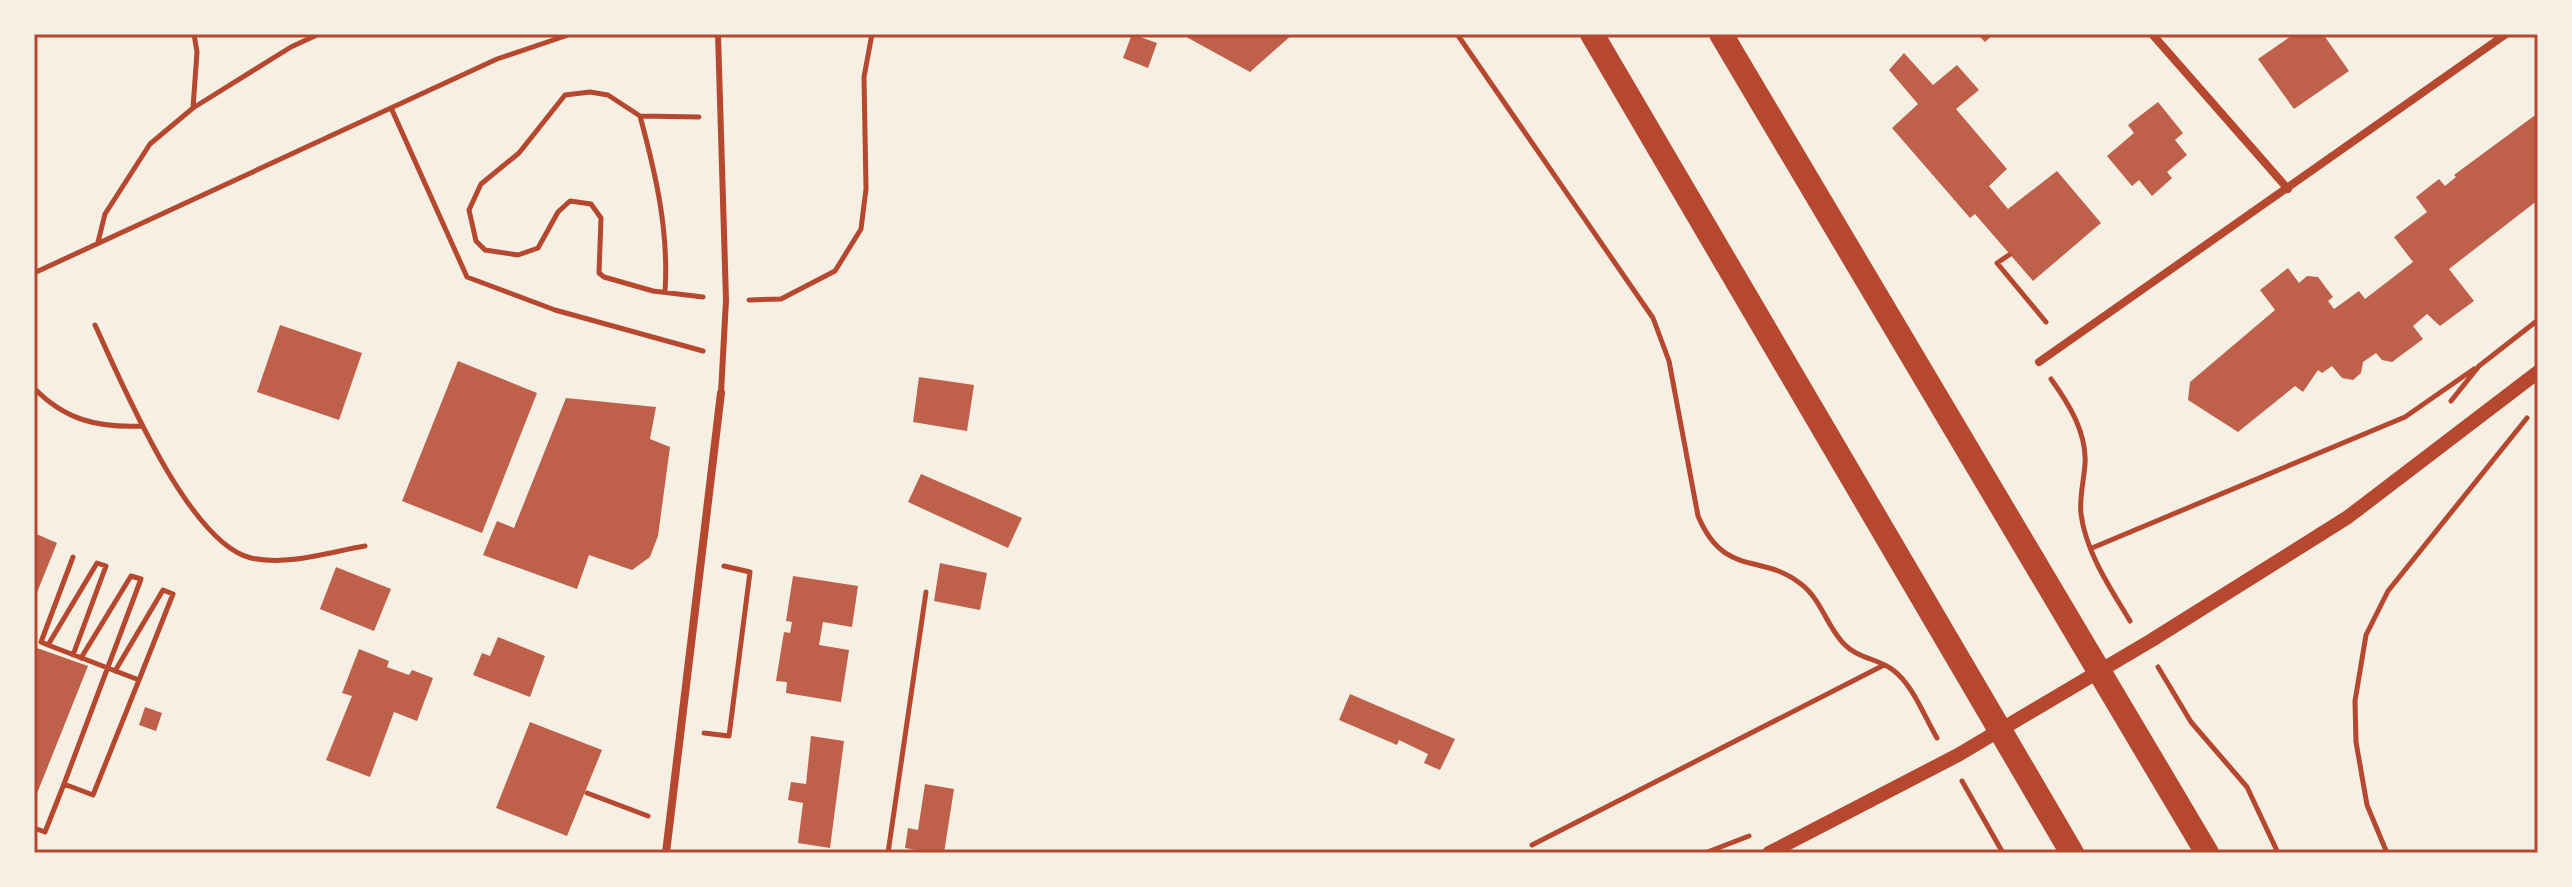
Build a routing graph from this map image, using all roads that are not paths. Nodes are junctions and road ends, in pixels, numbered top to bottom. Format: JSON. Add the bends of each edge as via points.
{"nodes":[{"id":1,"x":718,"y":34,"type":"edge"},
{"id":2,"x":1592,"y":34,"type":"edge"},
{"id":3,"x":1721,"y":34,"type":"edge"},
{"id":4,"x":2152,"y":34,"type":"edge"},
{"id":5,"x":2506,"y":34,"type":"edge"},
{"id":6,"x":2288,"y":189,"type":"junction"},
{"id":7,"x":2039,"y":362,"type":"road end"},
{"id":8,"x":2538,"y":372,"type":"edge"},
{"id":9,"x":721,"y":393,"type":"joint"},
{"id":10,"x":666,"y":853,"type":"edge"},
{"id":11,"x":1769,"y":853,"type":"edge"},
{"id":12,"x":2072,"y":853,"type":"edge"},
{"id":13,"x":2207,"y":853,"type":"edge"}],
"edges":[{"from":1,"to":9,"type":"lane","via":[[726,300]]},
{"from":2,"to":12,"type":"highway"},
{"from":3,"to":13,"type":"highway"},
{"from":4,"to":6,"type":"street"},
{"from":5,"to":6,"type":"street"},
{"from":6,"to":7,"type":"street"},
{"from":8,"to":11,"type":"street","via":[[2348,517],[2152,640],[1958,755]]},
{"from":9,"to":10,"type":"street"}]}
